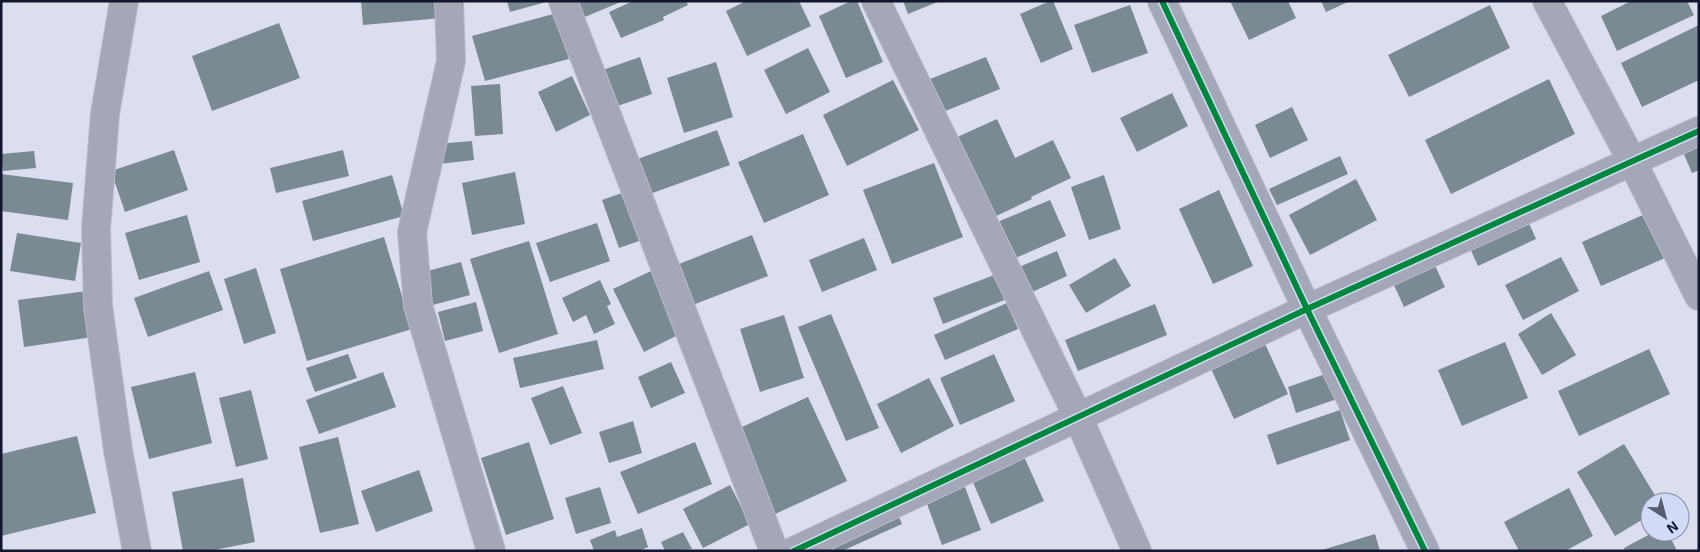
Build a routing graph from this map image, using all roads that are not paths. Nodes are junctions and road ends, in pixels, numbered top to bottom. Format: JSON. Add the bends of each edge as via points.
{"nodes":[{"id":1,"x":124,"y":1,"type":"edge"},
{"id":2,"x":449,"y":1,"type":"edge"},
{"id":3,"x":563,"y":1,"type":"edge"},
{"id":4,"x":876,"y":1,"type":"edge"},
{"id":5,"x":1162,"y":1,"type":"edge"},
{"id":6,"x":1548,"y":1,"type":"edge"},
{"id":7,"x":1699,"y":131,"type":"edge"},
{"id":8,"x":1632,"y":161,"type":"junction"},
{"id":9,"x":1699,"y":296,"type":"edge"},
{"id":10,"x":1307,"y":308,"type":"junction"},
{"id":11,"x":1078,"y":417,"type":"junction"},
{"id":12,"x":137,"y":551,"type":"edge"},
{"id":13,"x":491,"y":551,"type":"edge"},
{"id":14,"x":774,"y":551,"type":"edge"},
{"id":15,"x":794,"y":551,"type":"edge"},
{"id":16,"x":1138,"y":551,"type":"edge"},
{"id":17,"x":1425,"y":551,"type":"edge"}],
"edges":[{"from":1,"to":12,"type":"street","via":[[105,114],[96,229],[98,306],[118,450]]},
{"from":2,"to":13,"type":"street","via":[[452,61],[412,232],[418,305]]},
{"from":3,"to":14,"type":"street"},
{"from":4,"to":11,"type":"street"},
{"from":5,"to":10,"type":"street"},
{"from":6,"to":8,"type":"street"},
{"from":7,"to":8,"type":"street"},
{"from":8,"to":9,"type":"street"},
{"from":8,"to":10,"type":"street"},
{"from":10,"to":11,"type":"street"},
{"from":10,"to":17,"type":"street"},
{"from":11,"to":15,"type":"street"},
{"from":11,"to":16,"type":"street"}]}
